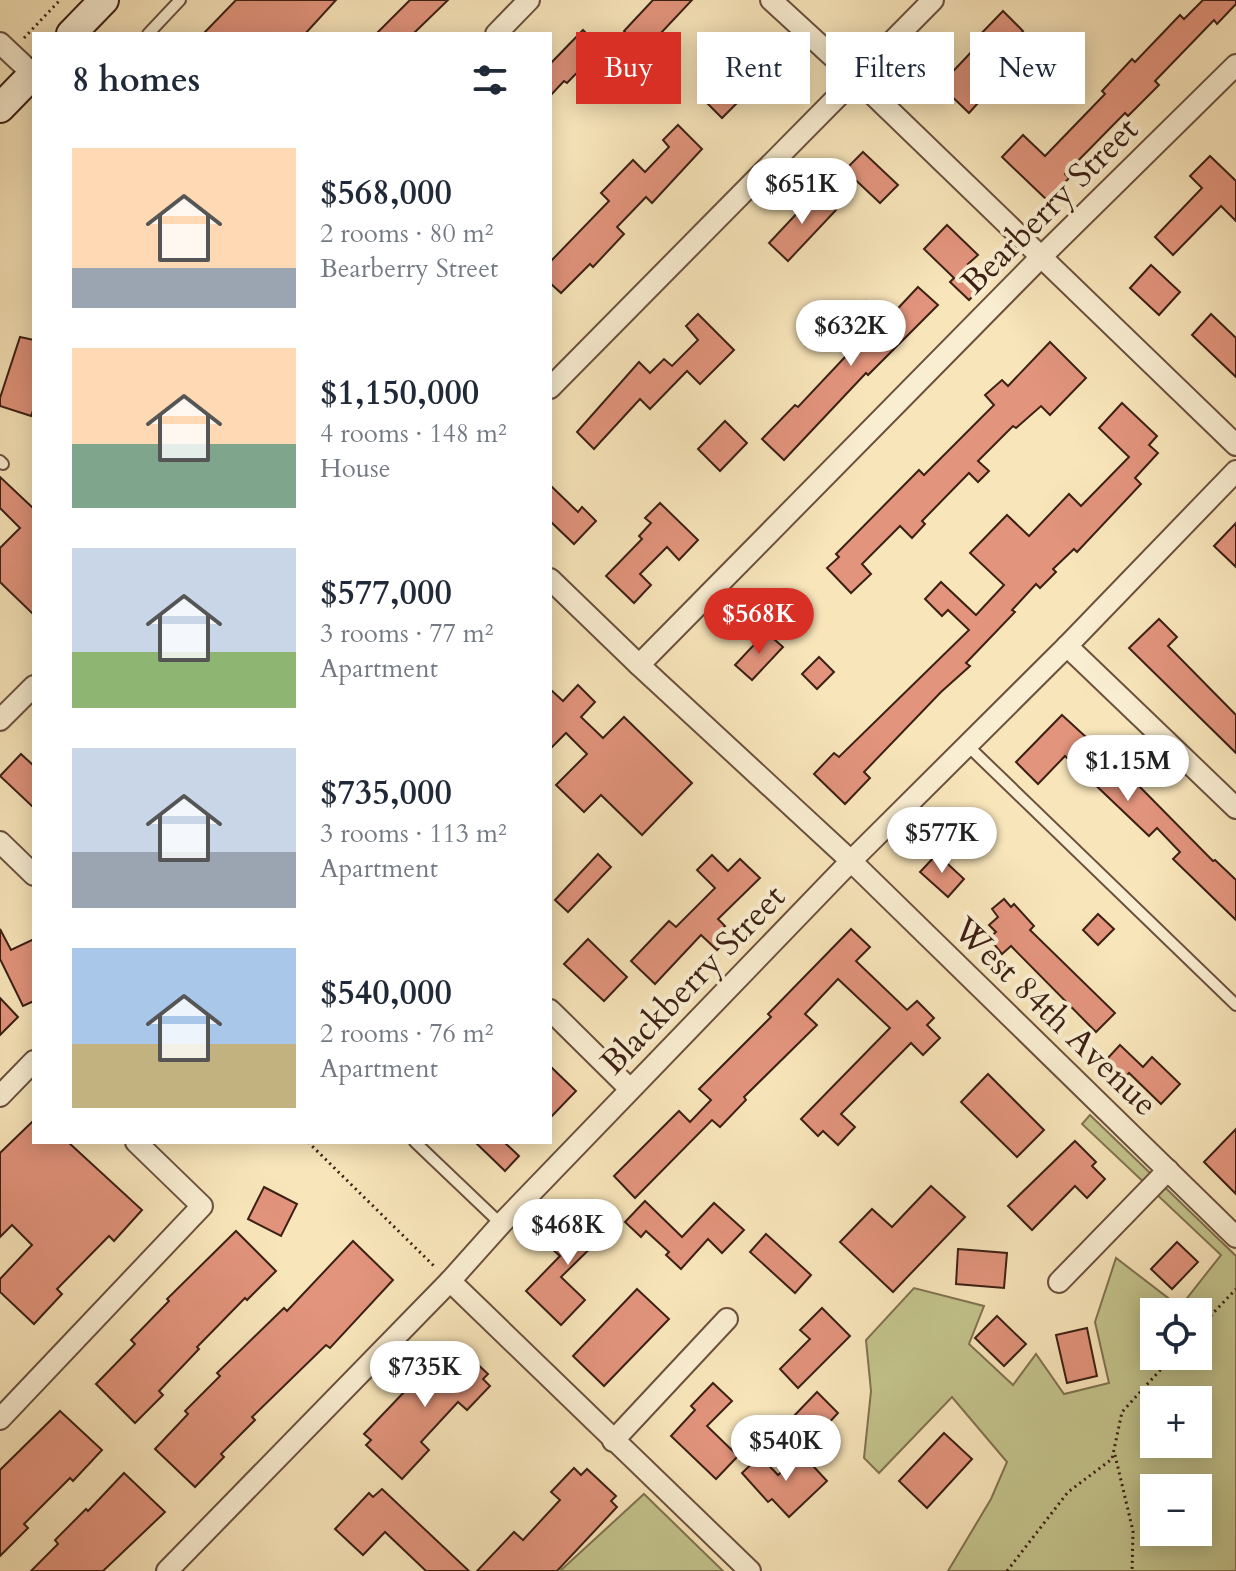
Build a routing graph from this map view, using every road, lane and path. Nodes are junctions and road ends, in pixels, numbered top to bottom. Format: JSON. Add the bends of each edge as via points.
{"nodes":[{"id":1,"x":60,"y":0,"type":"edge"},
{"id":2,"x":104,"y":0,"type":"edge"},
{"id":3,"x":180,"y":0,"type":"edge"},
{"id":4,"x":529,"y":0,"type":"edge"},
{"id":5,"x":771,"y":0,"type":"edge"},
{"id":6,"x":933,"y":0,"type":"edge"},
{"id":7,"x":73,"y":32,"type":"edge"},
{"id":8,"x":150,"y":32,"type":"edge"},
{"id":9,"x":498,"y":32,"type":"edge"},
{"id":10,"x":902,"y":32,"type":"edge"},
{"id":11,"x":6,"y":48,"type":"edge"},
{"id":12,"x":826,"y":51,"type":"edge"},
{"id":13,"x":1236,"y":65,"type":"edge"},
{"id":14,"x":32,"y":72,"type":"edge"},
{"id":15,"x":32,"y":76,"type":"edge"},
{"id":16,"x":832,"y":104,"type":"edge"},
{"id":17,"x":883,"y":104,"type":"edge"},
{"id":18,"x":0,"y":108,"type":"edge"},
{"id":19,"x":1040,"y":258,"type":"junction"},
{"id":20,"x":552,"y":386,"type":"edge"},
{"id":21,"x":1236,"y":445,"type":"edge"},
{"id":22,"x":1236,"y":471,"type":"edge"},
{"id":23,"x":552,"y":581,"type":"edge"},
{"id":24,"x":1067,"y":646,"type":"junction"},
{"id":25,"x":639,"y":665,"type":"junction"},
{"id":26,"x":32,"y":688,"type":"edge"},
{"id":27,"x":0,"y":720,"type":"edge"},
{"id":28,"x":967,"y":745,"type":"junction"},
{"id":29,"x":1236,"y":808,"type":"edge"},
{"id":30,"x":0,"y":842,"type":"edge"},
{"id":31,"x":851,"y":861,"type":"junction"},
{"id":32,"x":32,"y":873,"type":"edge"},
{"id":33,"x":1236,"y":1005,"type":"edge"},
{"id":34,"x":552,"y":1012,"type":"edge"},
{"id":35,"x":32,"y":1063,"type":"edge"},
{"id":36,"x":630,"y":1089,"type":"junction"},
{"id":37,"x":0,"y":1096,"type":"edge"},
{"id":38,"x":138,"y":1144,"type":"edge"},
{"id":39,"x":310,"y":1144,"type":"edge"},
{"id":40,"x":417,"y":1144,"type":"edge"},
{"id":41,"x":1168,"y":1170,"type":"junction"},
{"id":42,"x":501,"y":1224,"type":"junction"},
{"id":43,"x":1236,"y":1237,"type":"edge"},
{"id":44,"x":450,"y":1281,"type":"junction"},
{"id":45,"x":1059,"y":1282,"type":"dead end"},
{"id":46,"x":1236,"y":1289,"type":"edge"},
{"id":47,"x":1212,"y":1314,"type":"edge"},
{"id":48,"x":727,"y":1319,"type":"dead end"},
{"id":49,"x":1160,"y":1370,"type":"edge"},
{"id":50,"x":0,"y":1419,"type":"edge"},
{"id":51,"x":613,"y":1441,"type":"junction"},
{"id":52,"x":1114,"y":1451,"type":"junction"},
{"id":53,"x":167,"y":1571,"type":"edge"},
{"id":54,"x":750,"y":1571,"type":"edge"},
{"id":55,"x":1007,"y":1571,"type":"edge"},
{"id":56,"x":1132,"y":1571,"type":"edge"}],
"edges":[{"from":1,"to":11,"type":"path"},
{"from":2,"to":7,"type":"main road"},
{"from":3,"to":8,"type":"lane"},
{"from":4,"to":9,"type":"street"},
{"from":5,"to":12,"type":"street"},
{"from":6,"to":10,"type":"street"},
{"from":11,"to":14,"type":"street"},
{"from":13,"to":19,"type":"street","name":"Bearberry Street"},
{"from":15,"to":18,"type":"main road"},
{"from":16,"to":20,"type":"street"},
{"from":17,"to":19,"type":"street"},
{"from":19,"to":21,"type":"street"},
{"from":19,"to":25,"type":"street","name":"Bearberry Street"},
{"from":22,"to":24,"type":"street","name":"Blackberry Street"},
{"from":23,"to":25,"type":"street","name":"West 84th Avenue"},
{"from":24,"to":28,"type":"street","name":"Blackberry Street"},
{"from":24,"to":29,"type":"street"},
{"from":25,"to":31,"type":"street","name":"West 84th Avenue"},
{"from":26,"to":27,"type":"street"},
{"from":28,"to":31,"type":"street","name":"Blackberry Street"},
{"from":28,"to":33,"type":"lane"},
{"from":30,"to":32,"type":"street"},
{"from":31,"to":36,"type":"street","name":"Blackberry Street"},
{"from":31,"to":41,"type":"street","name":"West 84th Avenue"},
{"from":34,"to":36,"type":"street"},
{"from":35,"to":37,"type":"street"},
{"from":36,"to":42,"type":"street","name":"Blackberry Street"},
{"from":38,"to":50,"type":"street","via":[[202,1206]]},
{"from":39,"to":44,"type":"path"},
{"from":40,"to":42,"type":"lane"},
{"from":41,"to":43,"type":"street","name":"West 84th Avenue"},
{"from":41,"to":45,"type":"street"},
{"from":42,"to":44,"type":"street","name":"Blackberry Street"},
{"from":44,"to":51,"type":"street"},
{"from":44,"to":53,"type":"street","name":"Blackberry Street"},
{"from":46,"to":47,"type":"path"},
{"from":48,"to":51,"type":"street"},
{"from":49,"to":52,"type":"path","via":[[1122,1412]]},
{"from":51,"to":54,"type":"street"},
{"from":52,"to":55,"type":"path","via":[[1112,1459],[1068,1492]]},
{"from":52,"to":56,"type":"path","via":[[1133,1531]]}]}
